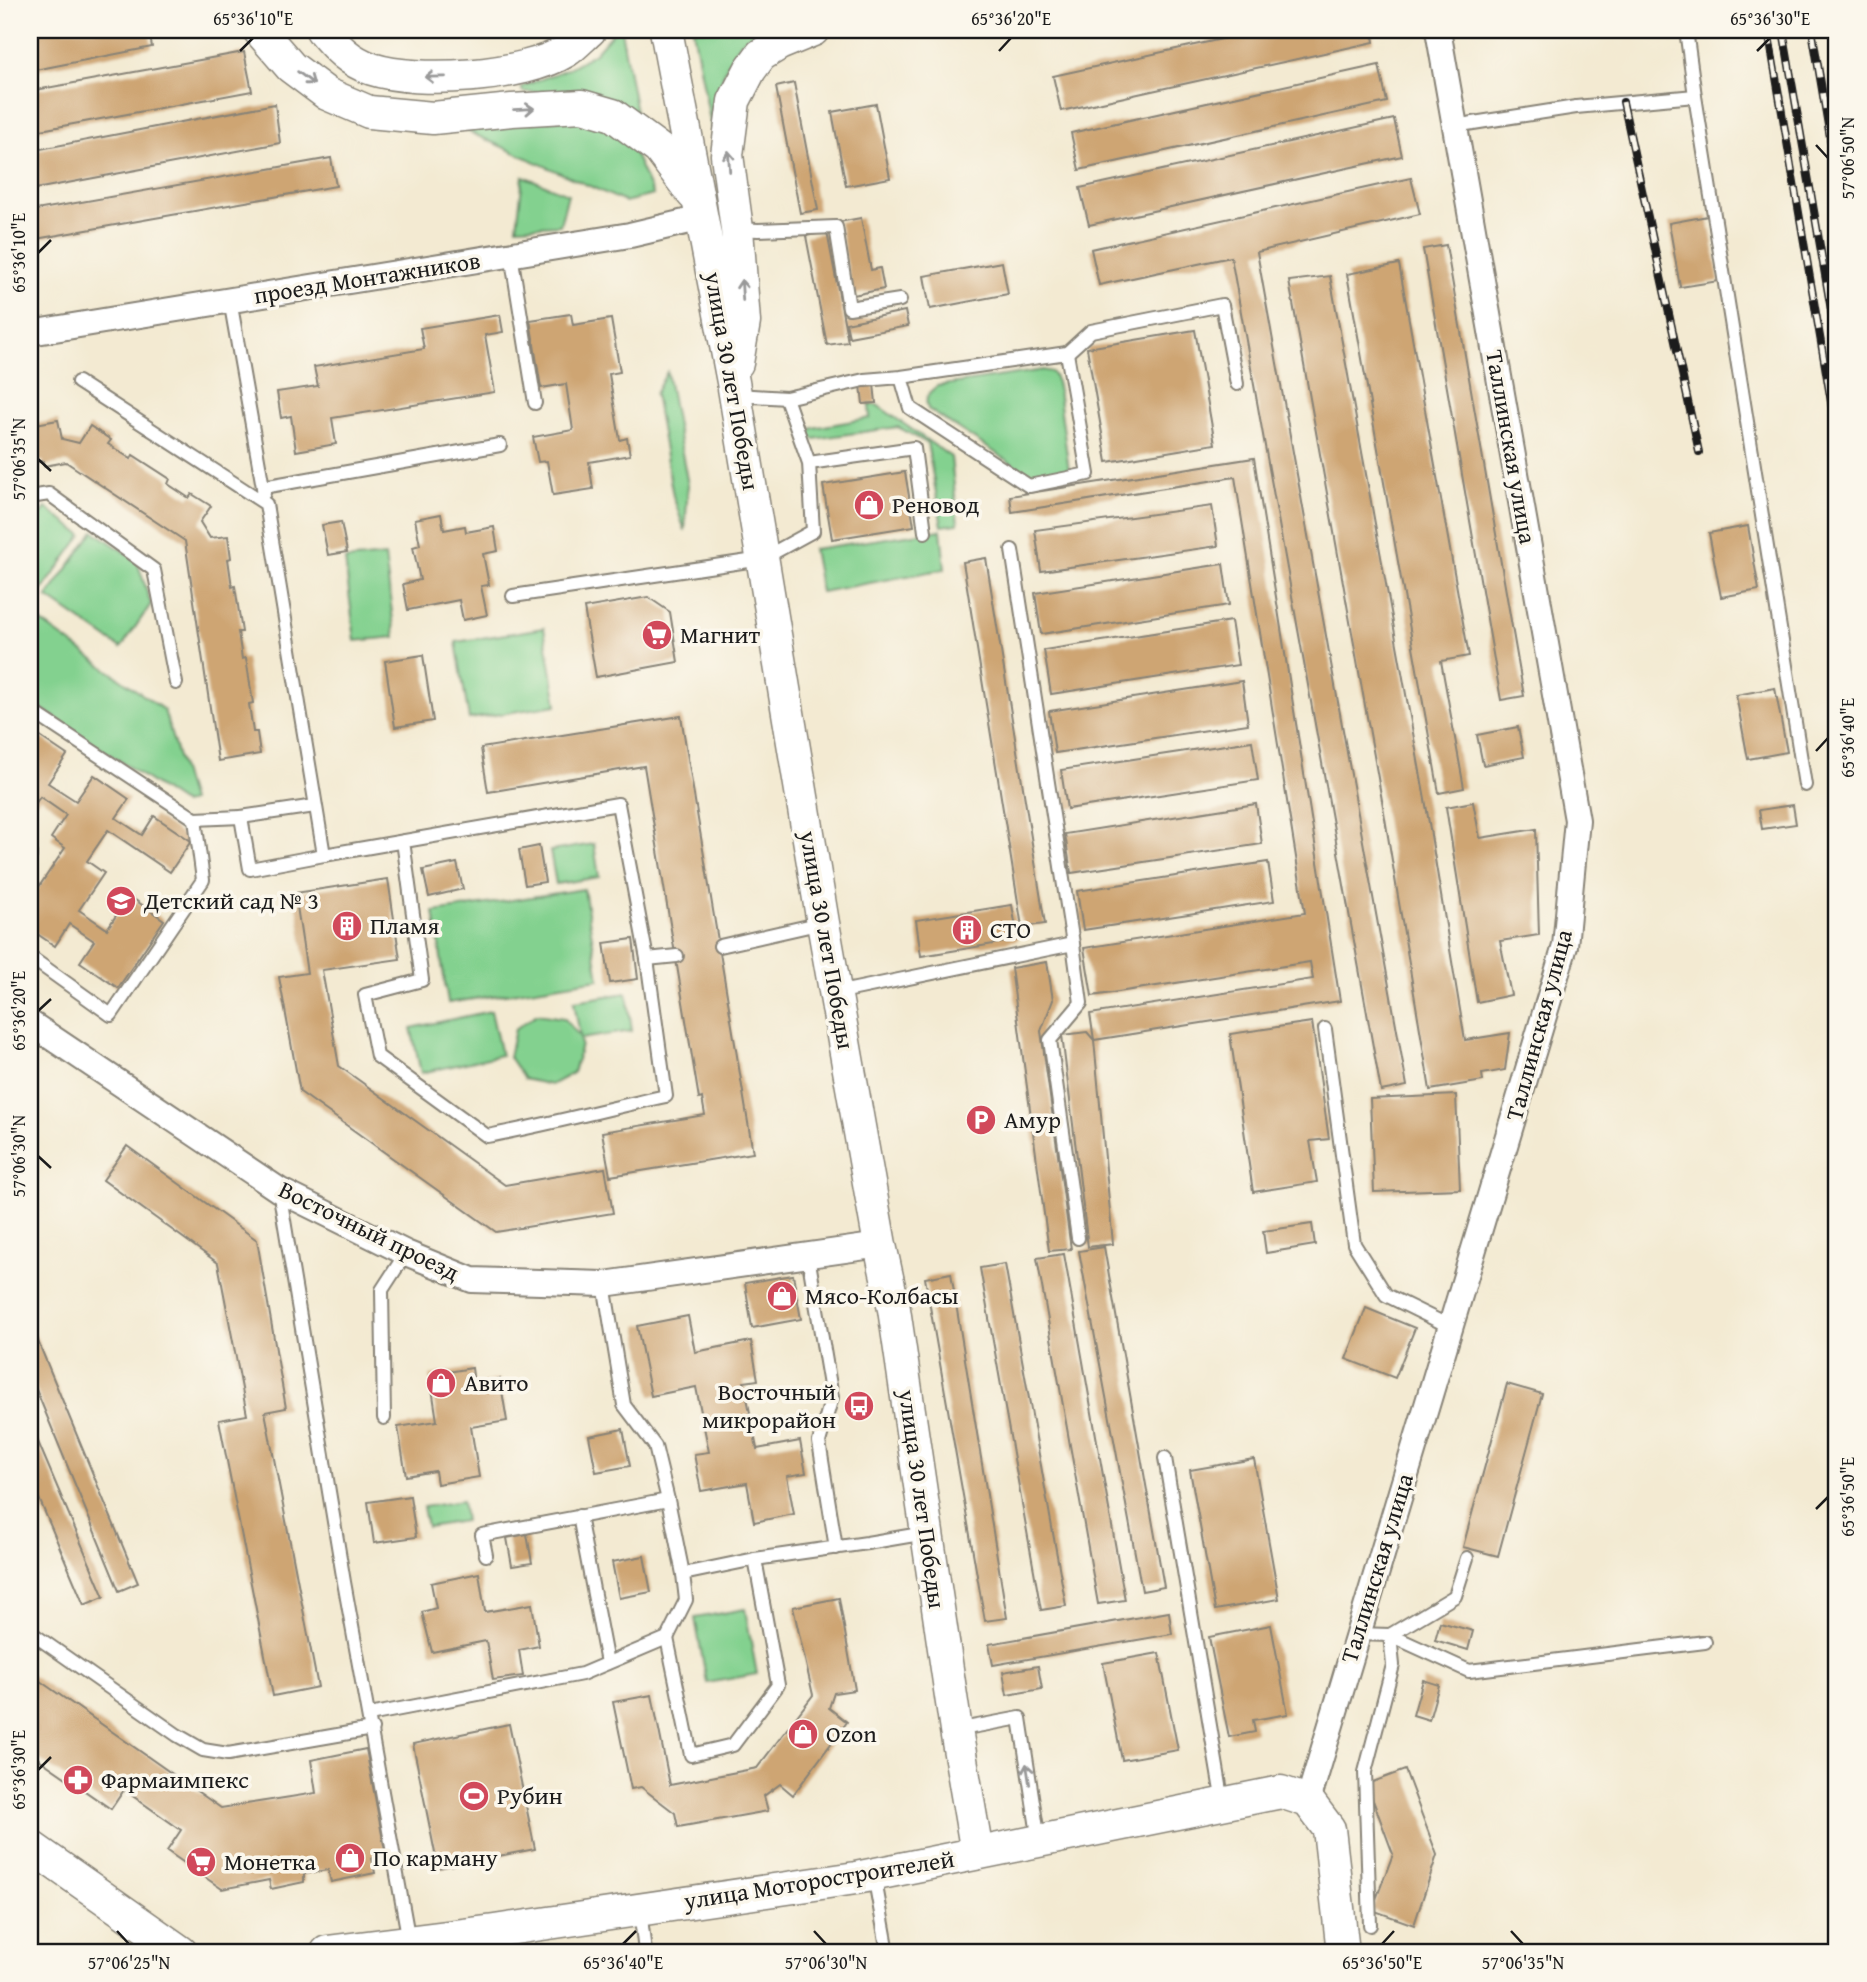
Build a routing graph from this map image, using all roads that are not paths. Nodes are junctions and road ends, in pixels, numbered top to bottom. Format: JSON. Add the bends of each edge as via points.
{"nodes":[{"id":1,"x":259,"y":30,"type":"edge"},
{"id":2,"x":322,"y":30,"type":"edge"},
{"id":3,"x":590,"y":30,"type":"edge"},
{"id":4,"x":666,"y":30,"type":"edge"},
{"id":5,"x":813,"y":30,"type":"edge"},
{"id":6,"x":1438,"y":30,"type":"edge"},
{"id":7,"x":1686,"y":30,"type":"edge"},
{"id":8,"x":1695,"y":96,"type":"junction"},
{"id":9,"x":1454,"y":126,"type":"junction"},
{"id":10,"x":700,"y":209,"type":"junction"},
{"id":11,"x":737,"y":229,"type":"junction"},
{"id":12,"x":511,"y":254,"type":"junction"},
{"id":13,"x":230,"y":300,"type":"junction"},
{"id":14,"x":900,"y":300,"type":"dead end"},
{"id":15,"x":30,"y":332,"type":"edge"},
{"id":16,"x":1067,"y":353,"type":"junction"},
{"id":17,"x":901,"y":377,"type":"junction"},
{"id":18,"x":78,"y":382,"type":"dead end"},
{"id":19,"x":1237,"y":384,"type":"dead end"},
{"id":20,"x":734,"y":388,"type":"junction"},
{"id":21,"x":786,"y":398,"type":"junction"},
{"id":22,"x":535,"y":402,"type":"dead end"},
{"id":23,"x":500,"y":444,"type":"dead end"},
{"id":24,"x":809,"y":463,"type":"junction"},
{"id":25,"x":262,"y":487,"type":"junction"},
{"id":26,"x":30,"y":498,"type":"edge"},
{"id":27,"x":266,"y":504,"type":"junction"},
{"id":28,"x":925,"y":532,"type":"dead end"},
{"id":29,"x":1012,"y":550,"type":"dead end"},
{"id":30,"x":762,"y":559,"type":"junction"},
{"id":31,"x":513,"y":596,"type":"dead end"},
{"id":32,"x":176,"y":683,"type":"dead end"},
{"id":33,"x":30,"y":710,"type":"edge"},
{"id":34,"x":1805,"y":785,"type":"dead end"},
{"id":35,"x":315,"y":806,"type":"junction"},
{"id":36,"x":241,"y":817,"type":"junction"},
{"id":37,"x":195,"y":819,"type":"junction"},
{"id":38,"x":403,"y":841,"type":"junction"},
{"id":39,"x":324,"y":855,"type":"junction"},
{"id":40,"x":823,"y":923,"type":"junction"},
{"id":41,"x":1073,"y":944,"type":"junction"},
{"id":42,"x":720,"y":946,"type":"dead end"},
{"id":43,"x":677,"y":956,"type":"dead end"},
{"id":44,"x":30,"y":957,"type":"edge"},
{"id":45,"x":648,"y":959,"type":"junction"},
{"id":46,"x":836,"y":993,"type":"junction"},
{"id":47,"x":30,"y":1023,"type":"edge"},
{"id":48,"x":1325,"y":1029,"type":"dead end"},
{"id":49,"x":279,"y":1190,"type":"junction"},
{"id":50,"x":1079,"y":1238,"type":"dead end"},
{"id":51,"x":880,"y":1245,"type":"junction"},
{"id":52,"x":406,"y":1253,"type":"junction"},
{"id":53,"x":808,"y":1256,"type":"junction"},
{"id":54,"x":604,"y":1284,"type":"junction"},
{"id":55,"x":1451,"y":1327,"type":"junction"},
{"id":56,"x":384,"y":1418,"type":"dead end"},
{"id":57,"x":1165,"y":1458,"type":"dead end"},
{"id":58,"x":668,"y":1500,"type":"junction"},
{"id":59,"x":579,"y":1517,"type":"junction"},
{"id":60,"x":927,"y":1533,"type":"junction"},
{"id":61,"x":836,"y":1548,"type":"junction"},
{"id":62,"x":486,"y":1555,"type":"dead end"},
{"id":63,"x":1467,"y":1558,"type":"dead end"},
{"id":64,"x":755,"y":1559,"type":"junction"},
{"id":65,"x":683,"y":1574,"type":"junction"},
{"id":66,"x":30,"y":1632,"type":"edge"},
{"id":67,"x":1357,"y":1634,"type":"junction"},
{"id":68,"x":1390,"y":1635,"type":"junction"},
{"id":69,"x":667,"y":1638,"type":"junction"},
{"id":70,"x":1704,"y":1642,"type":"dead end"},
{"id":71,"x":607,"y":1662,"type":"junction"},
{"id":72,"x":369,"y":1715,"type":"junction"},
{"id":73,"x":372,"y":1729,"type":"junction"},
{"id":74,"x":956,"y":1730,"type":"junction"},
{"id":75,"x":1307,"y":1801,"type":"junction"},
{"id":76,"x":1223,"y":1804,"type":"junction"},
{"id":77,"x":1039,"y":1841,"type":"junction"},
{"id":78,"x":30,"y":1846,"type":"edge"},
{"id":79,"x":977,"y":1853,"type":"junction"},
{"id":80,"x":874,"y":1875,"type":"junction"},
{"id":81,"x":640,"y":1908,"type":"junction"},
{"id":82,"x":1370,"y":1925,"type":"dead end"},
{"id":83,"x":409,"y":1941,"type":"junction"},
{"id":84,"x":496,"y":1941,"type":"edge"},
{"id":85,"x":181,"y":1952,"type":"edge"},
{"id":86,"x":327,"y":1952,"type":"edge"},
{"id":87,"x":645,"y":1952,"type":"edge"},
{"id":88,"x":888,"y":1952,"type":"edge"},
{"id":89,"x":1343,"y":1952,"type":"edge"}],
"edges":[{"from":1,"to":10,"type":"street","one_way":true,"via":[[291,67],[318,88],[369,112],[433,118],[582,106],[613,116],[659,149]]},
{"from":3,"to":2,"type":"street","one_way":true,"via":[[566,51],[532,65],[466,76],[410,77],[371,68],[340,51]]},
{"from":4,"to":10,"type":"street","name":"улица 30 лет Победы"},
{"from":11,"to":5,"type":"street","one_way":true,"via":[[727,155],[734,101],[761,55]]},
{"from":6,"to":9,"type":"street","name":"Таллинская улица"},
{"from":7,"to":8,"type":"lane"},
{"from":8,"to":9,"type":"lane","via":[[1576,107]]},
{"from":8,"to":34,"type":"lane"},
{"from":9,"to":55,"type":"street","name":"Таллинская улица","via":[[1577,820],[1565,946]]},
{"from":10,"to":12,"type":"street","name":"проезд Монтажников","via":[[630,235]]},
{"from":10,"to":20,"type":"street","name":"улица 30 лет Победы"},
{"from":11,"to":14,"type":"lane","via":[[836,227],[849,308]]},
{"from":20,"to":11,"type":"street","one_way":true,"via":[[744,322]]},
{"from":12,"to":13,"type":"street","name":"проезд Монтажников"},
{"from":12,"to":22,"type":"lane"},
{"from":13,"to":15,"type":"street","name":"проезд Монтажников"},
{"from":13,"to":25,"type":"lane"},
{"from":16,"to":17,"type":"lane"},
{"from":16,"to":17,"type":"lane","via":[[1088,474],[1029,486],[910,408]]},
{"from":16,"to":19,"type":"lane","via":[[1091,331],[1222,305]]},
{"from":17,"to":21,"type":"lane","via":[[864,380]]},
{"from":18,"to":27,"type":"lane"},
{"from":20,"to":21,"type":"lane"},
{"from":20,"to":30,"type":"street","name":"улица 30 лет Победы"},
{"from":21,"to":24,"type":"lane"},
{"from":23,"to":25,"type":"lane"},
{"from":24,"to":28,"type":"lane","via":[[914,448]]},
{"from":24,"to":30,"type":"lane","via":[[813,531]]},
{"from":25,"to":27,"type":"lane"},
{"from":26,"to":32,"type":"lane","via":[[49,494],[154,570]]},
{"from":27,"to":35,"type":"lane"},
{"from":29,"to":41,"type":"lane"},
{"from":30,"to":31,"type":"lane"},
{"from":30,"to":40,"type":"street","name":"улица 30 лет Победы"},
{"from":33,"to":37,"type":"lane"},
{"from":35,"to":36,"type":"lane"},
{"from":35,"to":39,"type":"lane"},
{"from":36,"to":37,"type":"lane"},
{"from":36,"to":39,"type":"lane","via":[[250,869]]},
{"from":37,"to":44,"type":"lane","via":[[203,880],[111,1014]]},
{"from":38,"to":39,"type":"lane"},
{"from":38,"to":45,"type":"lane","via":[[618,804]]},
{"from":38,"to":45,"type":"lane","via":[[422,980],[365,995],[377,1056],[487,1136],[666,1096]]},
{"from":40,"to":42,"type":"lane"},
{"from":40,"to":46,"type":"street","name":"улица 30 лет Победы"},
{"from":41,"to":46,"type":"lane"},
{"from":41,"to":50,"type":"lane","via":[[1081,1003],[1050,1040]]},
{"from":43,"to":45,"type":"lane"},
{"from":46,"to":51,"type":"street","name":"улица 30 лет Победы"},
{"from":47,"to":49,"type":"street","name":"Восточный проезд"},
{"from":48,"to":55,"type":"lane","via":[[1354,1244],[1386,1295]]},
{"from":49,"to":52,"type":"street","name":"Восточный проезд"},
{"from":49,"to":72,"type":"lane"},
{"from":51,"to":53,"type":"street","name":"Восточный проезд"},
{"from":51,"to":60,"type":"street","name":"улица 30 лет Победы","via":[[894,1309]]},
{"from":52,"to":54,"type":"street","name":"Восточный проезд","via":[[472,1280]]},
{"from":52,"to":56,"type":"lane","via":[[382,1290]]},
{"from":53,"to":54,"type":"street","name":"Восточный проезд"},
{"from":53,"to":61,"type":"lane","via":[[832,1397],[819,1442]]},
{"from":54,"to":58,"type":"lane","via":[[624,1405],[655,1447]]},
{"from":55,"to":67,"type":"street","name":"Таллинская улица"},
{"from":57,"to":76,"type":"lane"},
{"from":58,"to":59,"type":"lane"},
{"from":58,"to":65,"type":"lane"},
{"from":59,"to":62,"type":"lane","via":[[482,1535]]},
{"from":59,"to":71,"type":"lane"},
{"from":60,"to":61,"type":"lane"},
{"from":60,"to":74,"type":"street","name":"улица 30 лет Победы"},
{"from":61,"to":64,"type":"lane"},
{"from":63,"to":68,"type":"lane","via":[[1455,1596]]},
{"from":64,"to":65,"type":"lane"},
{"from":64,"to":69,"type":"lane","via":[[778,1685],[733,1745],[691,1755]]},
{"from":65,"to":69,"type":"lane","via":[[686,1600]]},
{"from":66,"to":73,"type":"lane","via":[[203,1750],[228,1754]]},
{"from":67,"to":68,"type":"lane"},
{"from":67,"to":75,"type":"street","name":"Таллинская улица"},
{"from":68,"to":70,"type":"lane","via":[[1469,1671]]},
{"from":68,"to":82,"type":"lane","via":[[1393,1665],[1365,1772]]},
{"from":69,"to":71,"type":"lane"},
{"from":71,"to":72,"type":"lane","via":[[582,1674]]},
{"from":72,"to":73,"type":"lane"},
{"from":73,"to":83,"type":"lane"},
{"from":77,"to":74,"type":"lane","one_way":true,"via":[[1020,1718]]},
{"from":74,"to":79,"type":"street","name":"улица 30 лет Победы"},
{"from":75,"to":76,"type":"street","name":"улица Моторостроителей","via":[[1281,1792]]},
{"from":75,"to":89,"type":"street","via":[[1329,1829]]},
{"from":76,"to":77,"type":"street","name":"улица Моторостроителей"},
{"from":77,"to":79,"type":"street","name":"улица Моторостроителей"},
{"from":78,"to":85,"type":"street"},
{"from":79,"to":80,"type":"street","name":"улица Моторостроителей"},
{"from":80,"to":81,"type":"street","name":"улица Моторостроителей"},
{"from":80,"to":88,"type":"lane"},
{"from":81,"to":84,"type":"street","name":"улица Моторостроителей"},
{"from":81,"to":87,"type":"lane"},
{"from":83,"to":84,"type":"street","name":"улица Моторостроителей"},
{"from":83,"to":86,"type":"street","name":"улица Моторостроителей"}]}
